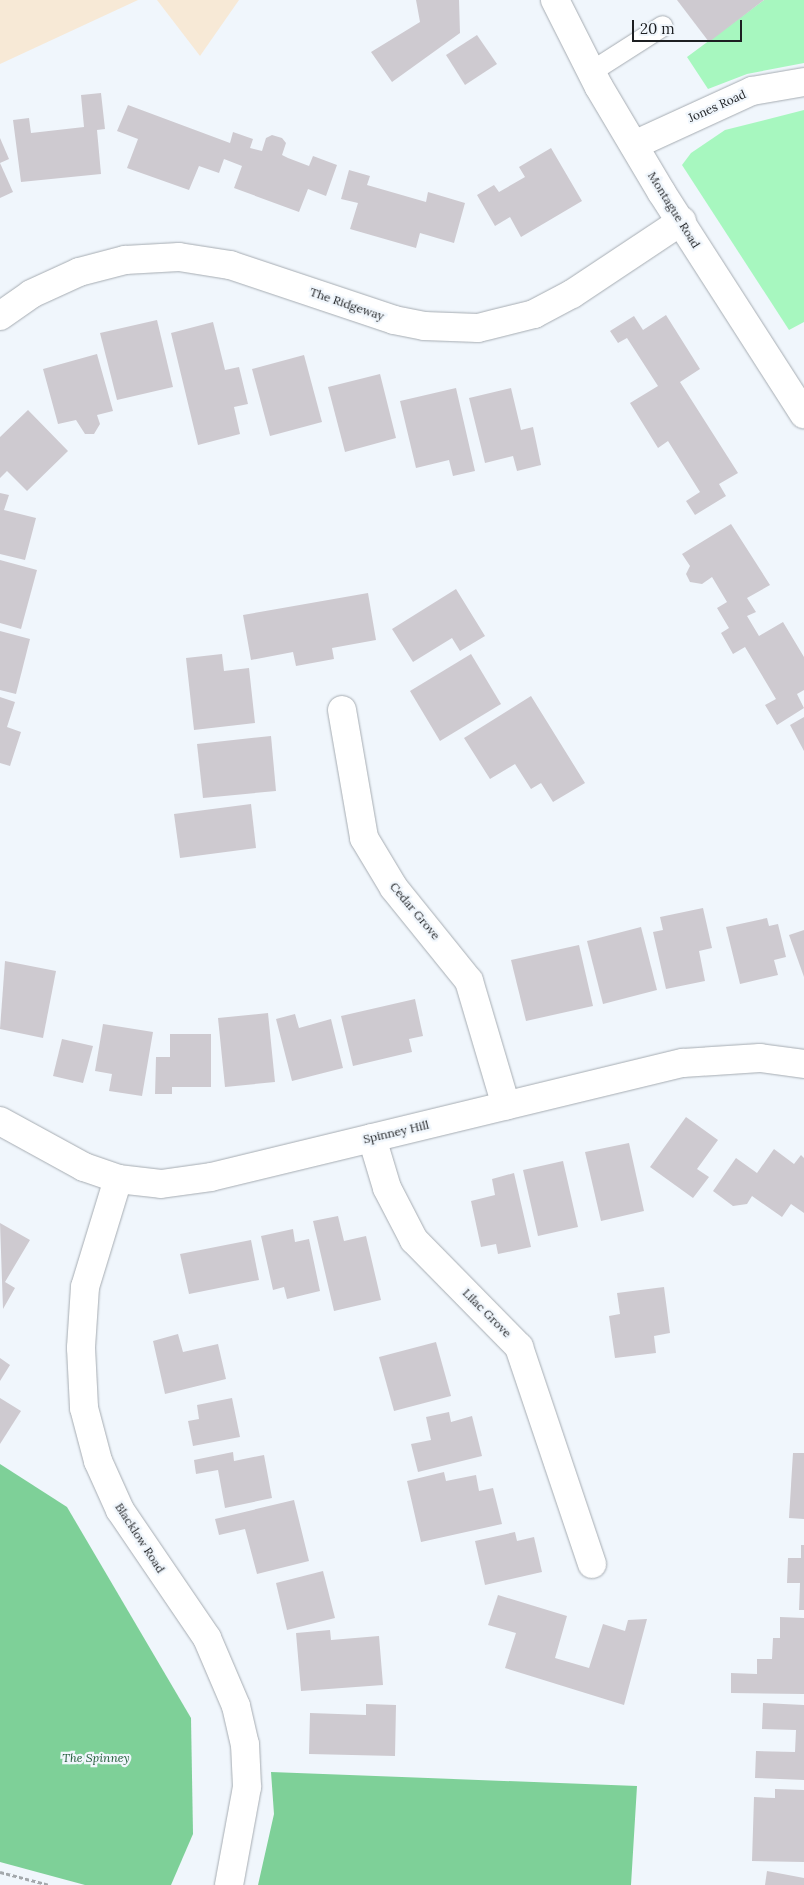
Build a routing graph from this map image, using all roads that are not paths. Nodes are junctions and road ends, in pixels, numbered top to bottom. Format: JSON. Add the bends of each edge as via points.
{"nodes":[{"id":1,"x":555,"y":0,"type":"edge"},
{"id":2,"x":663,"y":26,"type":"dead end"},
{"id":3,"x":591,"y":72,"type":"junction"},
{"id":4,"x":804,"y":82,"type":"edge"},
{"id":5,"x":634,"y":145,"type":"junction"},
{"id":6,"x":682,"y":221,"type":"junction"},
{"id":7,"x":0,"y":316,"type":"edge"},
{"id":8,"x":804,"y":414,"type":"edge"},
{"id":9,"x":342,"y":710,"type":"dead end"},
{"id":10,"x":804,"y":1064,"type":"edge"},
{"id":11,"x":506,"y":1106,"type":"junction"},
{"id":12,"x":0,"y":1121,"type":"edge"},
{"id":13,"x":372,"y":1138,"type":"junction"},
{"id":14,"x":118,"y":1179,"type":"junction"},
{"id":15,"x":592,"y":1564,"type":"dead end"},
{"id":16,"x":229,"y":1885,"type":"edge"}],
"edges":[{"from":1,"to":3,"type":"street","name":"Montague Road"},
{"from":2,"to":3,"type":"lane"},
{"from":3,"to":5,"type":"street","name":"Montague Road"},
{"from":4,"to":5,"type":"street","name":"Jones Road","via":[[752,91]]},
{"from":5,"to":6,"type":"street","name":"Montague Road"},
{"from":6,"to":7,"type":"street","name":"The Ridgeway","via":[[572,294],[534,314],[478,328],[424,326],[394,320],[230,265],[179,257],[125,260],[73,274],[31,294]]},
{"from":6,"to":8,"type":"street","name":"Montague Road"},
{"from":9,"to":11,"type":"street","name":"Cedar Grove","via":[[364,838],[394,888],[451,953],[469,982]]},
{"from":10,"to":11,"type":"street","name":"Spinney Hill","via":[[742,1058],[683,1063]]},
{"from":11,"to":13,"type":"street","name":"Spinney Hill"},
{"from":12,"to":14,"type":"street","name":"Spinney Hill","via":[[76,1163]]},
{"from":13,"to":14,"type":"street","name":"Spinney Hill","via":[[185,1182]]},
{"from":13,"to":15,"type":"street","name":"Lilac Grove","via":[[387,1188],[414,1240],[519,1347]]},
{"from":14,"to":16,"type":"street","name":"Blacklow Road","via":[[86,1287],[80,1348],[84,1408],[98,1461],[120,1510],[207,1638],[236,1706],[245,1744],[247,1787]]}]}
